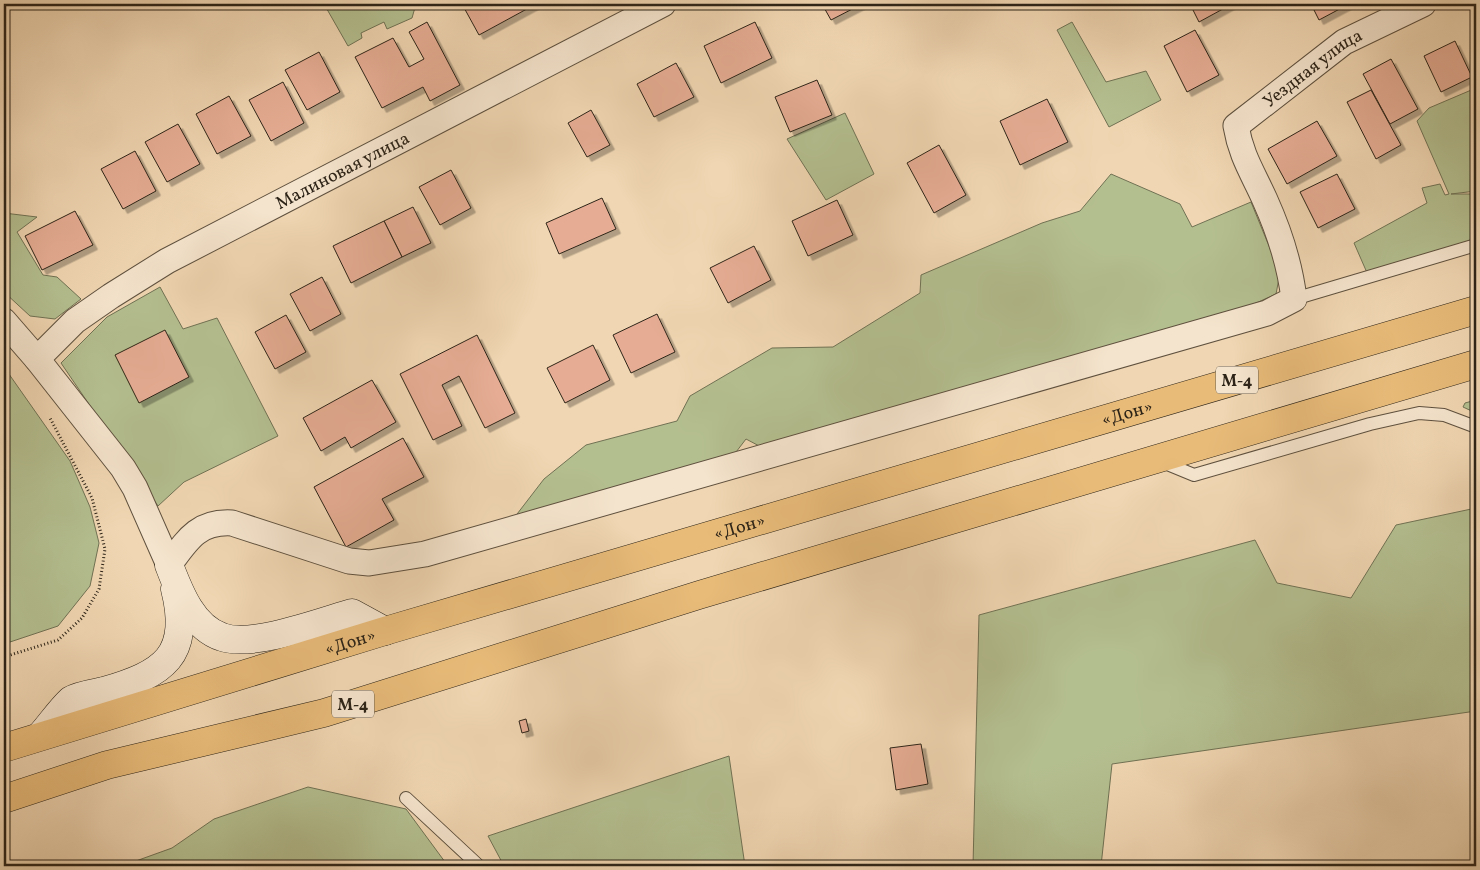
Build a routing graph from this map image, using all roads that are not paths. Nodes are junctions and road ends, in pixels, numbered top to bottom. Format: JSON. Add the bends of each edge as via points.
{"nodes":[{"id":1,"x":663,"y":4,"type":"edge"},
{"id":2,"x":1423,"y":4,"type":"edge"},
{"id":3,"x":1476,"y":245,"type":"edge"},
{"id":4,"x":1294,"y":299,"type":"junction"},
{"id":5,"x":1476,"y":310,"type":"edge"},
{"id":6,"x":4,"y":321,"type":"edge"},
{"id":7,"x":37,"y":359,"type":"junction"},
{"id":8,"x":1476,"y":364,"type":"edge"},
{"id":9,"x":1476,"y":427,"type":"edge"},
{"id":10,"x":1156,"y":459,"type":"junction"},
{"id":11,"x":169,"y":566,"type":"junction"},
{"id":12,"x":385,"y":631,"type":"junction"},
{"id":13,"x":41,"y":736,"type":"junction"},
{"id":14,"x":4,"y":748,"type":"edge"},
{"id":15,"x":406,"y":798,"type":"dead end"},
{"id":16,"x":4,"y":799,"type":"edge"},
{"id":17,"x":479,"y":866,"type":"edge"}],
"edges":[{"from":1,"to":7,"type":"street","name":"Малиновая улица","via":[[167,262],[75,321]]},
{"from":2,"to":4,"type":"street","name":"Уездная улица","via":[[1344,42],[1236,126],[1240,150],[1266,202],[1291,270]]},
{"from":3,"to":4,"type":"lane"},
{"from":4,"to":11,"type":"street","via":[[1267,313],[425,554],[378,563],[349,561],[232,523],[216,522],[198,530],[185,542]]},
{"from":5,"to":12,"type":"highway","name":"«Дон»","number":"М-4"},
{"from":6,"to":7,"type":"street"},
{"from":7,"to":11,"type":"street","via":[[123,468]]},
{"from":8,"to":10,"type":"highway","number":"М-4"},
{"from":9,"to":10,"type":"lane","via":[[1444,415],[1418,412],[1194,475]]},
{"from":10,"to":16,"type":"highway","number":"М-4","via":[[699,595],[324,713],[107,765]]},
{"from":11,"to":12,"type":"street","via":[[188,606],[209,630],[222,638],[261,638],[352,613]]},
{"from":11,"to":13,"type":"street","via":[[180,612],[176,642],[168,662],[128,684],[72,699]]},
{"from":12,"to":13,"type":"highway","name":"«Дон»","number":"М-4"},
{"from":13,"to":14,"type":"highway","name":"«Дон»","number":"М-4"},
{"from":15,"to":17,"type":"lane"}]}
